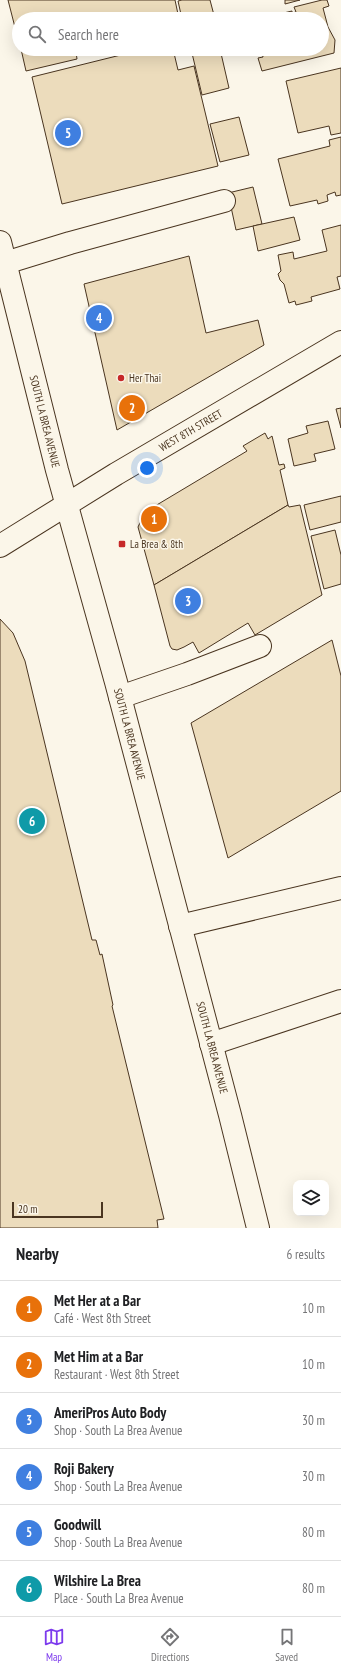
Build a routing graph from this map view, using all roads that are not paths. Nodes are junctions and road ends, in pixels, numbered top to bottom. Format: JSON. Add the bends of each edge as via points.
{"nodes":[{"id":1,"x":224,"y":201,"type":"dead end"},
{"id":2,"x":0,"y":242,"type":"edge"},
{"id":3,"x":5,"y":262,"type":"junction"},
{"id":4,"x":341,"y":342,"type":"edge"},
{"id":5,"x":66,"y":504,"type":"junction"},
{"id":6,"x":0,"y":546,"type":"edge"},
{"id":7,"x":260,"y":646,"type":"dead end"},
{"id":8,"x":120,"y":697,"type":"junction"},
{"id":9,"x":341,"y":888,"type":"edge"},
{"id":10,"x":180,"y":926,"type":"junction"},
{"id":11,"x":341,"y":1001,"type":"edge"},
{"id":12,"x":211,"y":1044,"type":"junction"},
{"id":13,"x":258,"y":1228,"type":"edge"}],
"edges":[{"from":1,"to":3,"type":"main road"},
{"from":2,"to":3,"type":"main road","name":"SOUTH LA BREA AVENUE"},
{"from":3,"to":5,"type":"main road","name":"SOUTH LA BREA AVENUE"},
{"from":4,"to":5,"type":"main road","name":"WEST 8TH STREET"},
{"from":5,"to":6,"type":"main road","name":"WEST 8TH STREET"},
{"from":5,"to":8,"type":"main road","name":"SOUTH LA BREA AVENUE"},
{"from":7,"to":8,"type":"main road"},
{"from":8,"to":10,"type":"main road","name":"SOUTH LA BREA AVENUE"},
{"from":9,"to":10,"type":"main road"},
{"from":10,"to":12,"type":"main road","name":"SOUTH LA BREA AVENUE"},
{"from":11,"to":12,"type":"main road"},
{"from":12,"to":13,"type":"main road","name":"SOUTH LA BREA AVENUE"}]}
